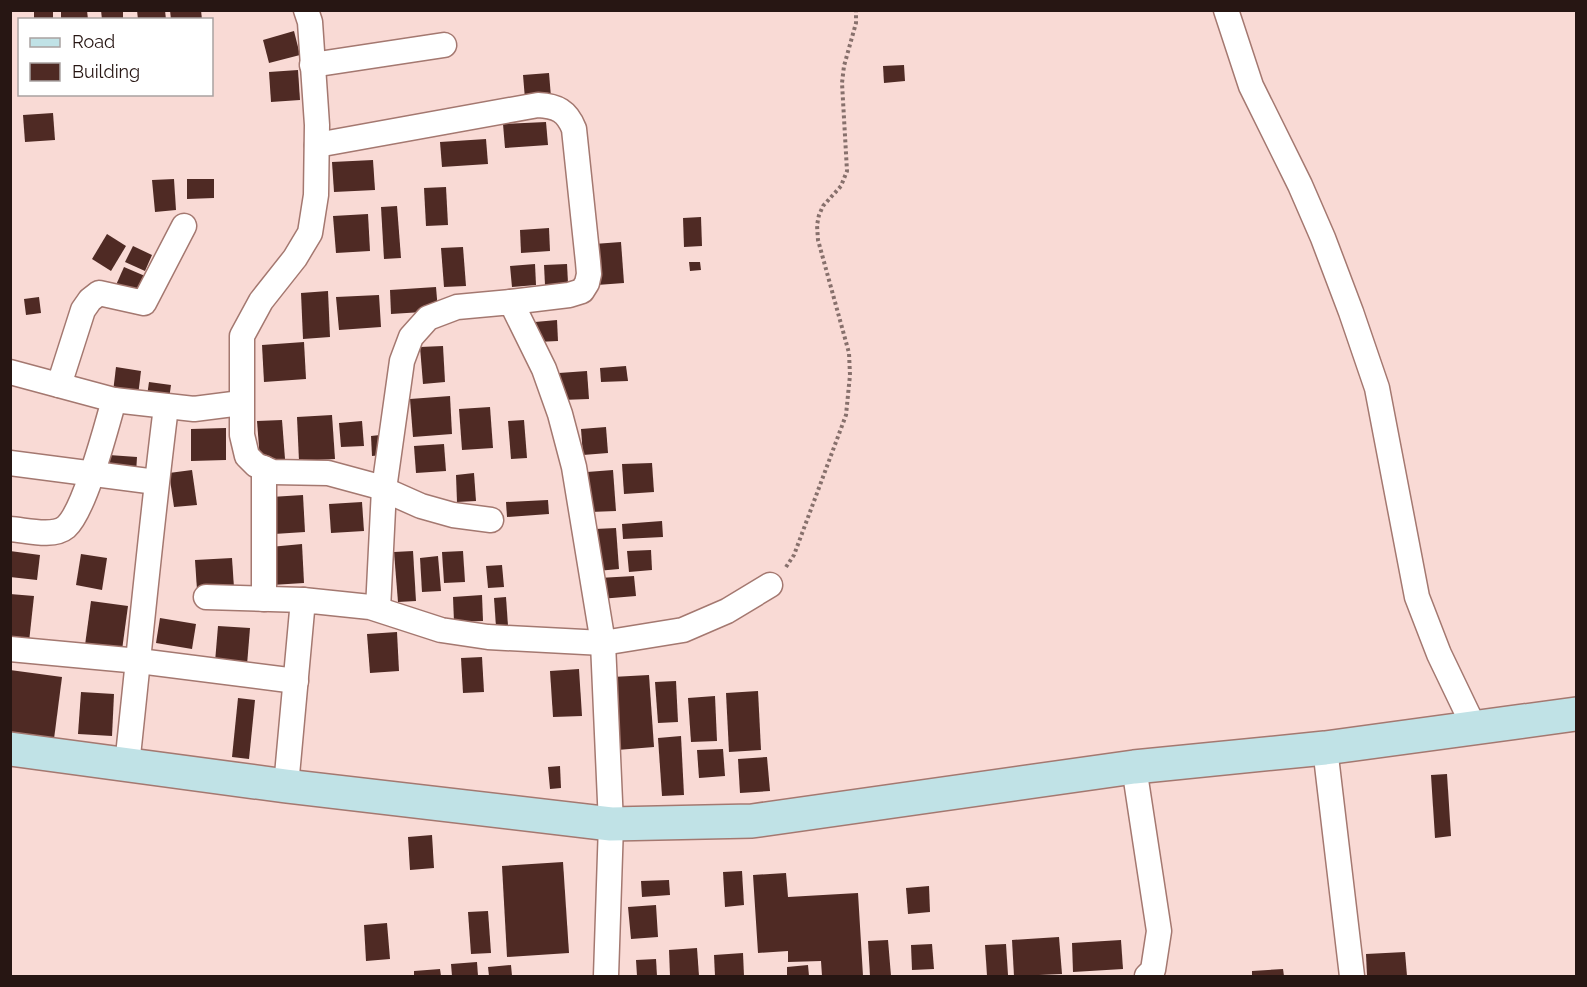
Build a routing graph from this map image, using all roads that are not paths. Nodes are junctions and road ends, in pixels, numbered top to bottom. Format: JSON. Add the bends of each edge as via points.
{"nodes":[{"id":1,"x":306,"y":10,"type":"edge"},
{"id":2,"x":1226,"y":10,"type":"edge"},
{"id":3,"x":444,"y":45,"type":"dead end"},
{"id":4,"x":312,"y":65,"type":"junction"},
{"id":5,"x":317,"y":145,"type":"junction"},
{"id":6,"x":184,"y":226,"type":"dead end"},
{"id":7,"x":511,"y":302,"type":"junction"},
{"id":8,"x":10,"y":372,"type":"edge"},
{"id":9,"x":59,"y":385,"type":"junction"},
{"id":10,"x":114,"y":400,"type":"junction"},
{"id":11,"x":242,"y":404,"type":"junction"},
{"id":12,"x":166,"y":407,"type":"junction"},
{"id":13,"x":10,"y":462,"type":"edge"},
{"id":14,"x":264,"y":468,"type":"junction"},
{"id":15,"x":91,"y":475,"type":"junction"},
{"id":16,"x":156,"y":482,"type":"junction"},
{"id":17,"x":384,"y":489,"type":"junction"},
{"id":18,"x":491,"y":520,"type":"dead end"},
{"id":19,"x":10,"y":529,"type":"edge"},
{"id":20,"x":770,"y":585,"type":"road end"},
{"id":21,"x":206,"y":597,"type":"dead end"},
{"id":22,"x":264,"y":599,"type":"junction"},
{"id":23,"x":303,"y":600,"type":"junction"},
{"id":24,"x":378,"y":609,"type":"junction"},
{"id":25,"x":603,"y":643,"type":"junction"},
{"id":26,"x":10,"y":649,"type":"edge"},
{"id":27,"x":138,"y":662,"type":"junction"},
{"id":28,"x":296,"y":681,"type":"junction"},
{"id":29,"x":1576,"y":714,"type":"edge"},
{"id":30,"x":1474,"y":727,"type":"junction"},
{"id":31,"x":1325,"y":748,"type":"junction"},
{"id":32,"x":10,"y":749,"type":"edge"},
{"id":33,"x":127,"y":765,"type":"junction"},
{"id":34,"x":1134,"y":768,"type":"junction"},
{"id":35,"x":286,"y":786,"type":"junction"},
{"id":36,"x":611,"y":824,"type":"junction"},
{"id":37,"x":606,"y":976,"type":"edge"},
{"id":38,"x":1147,"y":976,"type":"edge"},
{"id":39,"x":1352,"y":976,"type":"edge"}],
"edges":[{"from":1,"to":4,"type":"street"},
{"from":2,"to":30,"type":"street","via":[[1251,86],[1300,185],[1351,312],[1377,388],[1417,597]]},
{"from":3,"to":4,"type":"street"},
{"from":4,"to":5,"type":"street"},
{"from":5,"to":7,"type":"street","via":[[529,106],[562,110],[574,129],[587,283],[582,291],[569,295]]},
{"from":5,"to":11,"type":"street","via":[[310,233],[261,301],[242,336]]},
{"from":6,"to":9,"type":"street","via":[[144,303],[99,293],[90,300],[83,310]]},
{"from":7,"to":17,"type":"street","via":[[457,308],[428,318],[411,337],[402,360]]},
{"from":7,"to":25,"type":"street","via":[[544,369],[560,414],[574,467]]},
{"from":8,"to":9,"type":"street"},
{"from":9,"to":10,"type":"street"},
{"from":10,"to":12,"type":"street"},
{"from":10,"to":15,"type":"street"},
{"from":11,"to":12,"type":"street","via":[[195,409]]},
{"from":11,"to":14,"type":"street","via":[[247,456]]},
{"from":12,"to":16,"type":"street"},
{"from":13,"to":15,"type":"street"},
{"from":14,"to":17,"type":"street","via":[[273,472],[328,473]]},
{"from":14,"to":22,"type":"street"},
{"from":15,"to":16,"type":"street"},
{"from":15,"to":19,"type":"street","via":[[65,528],[53,532]]},
{"from":16,"to":27,"type":"street"},
{"from":17,"to":18,"type":"street","via":[[453,516]]},
{"from":17,"to":24,"type":"street"},
{"from":20,"to":25,"type":"street","via":[[683,630]]},
{"from":21,"to":22,"type":"street"},
{"from":22,"to":23,"type":"street"},
{"from":23,"to":24,"type":"street"},
{"from":23,"to":28,"type":"street"},
{"from":24,"to":25,"type":"street","via":[[441,630],[488,637]]},
{"from":25,"to":36,"type":"street"},
{"from":26,"to":27,"type":"street"},
{"from":27,"to":28,"type":"street"},
{"from":27,"to":33,"type":"street"},
{"from":28,"to":35,"type":"street"},
{"from":29,"to":30,"type":"main road"},
{"from":30,"to":31,"type":"main road"},
{"from":31,"to":34,"type":"main road"},
{"from":31,"to":39,"type":"street"},
{"from":32,"to":33,"type":"main road"},
{"from":33,"to":35,"type":"main road"},
{"from":34,"to":36,"type":"main road","via":[[752,821]]},
{"from":34,"to":38,"type":"street","via":[[1159,931],[1153,970]]},
{"from":35,"to":36,"type":"main road"},
{"from":36,"to":37,"type":"street"}]}
